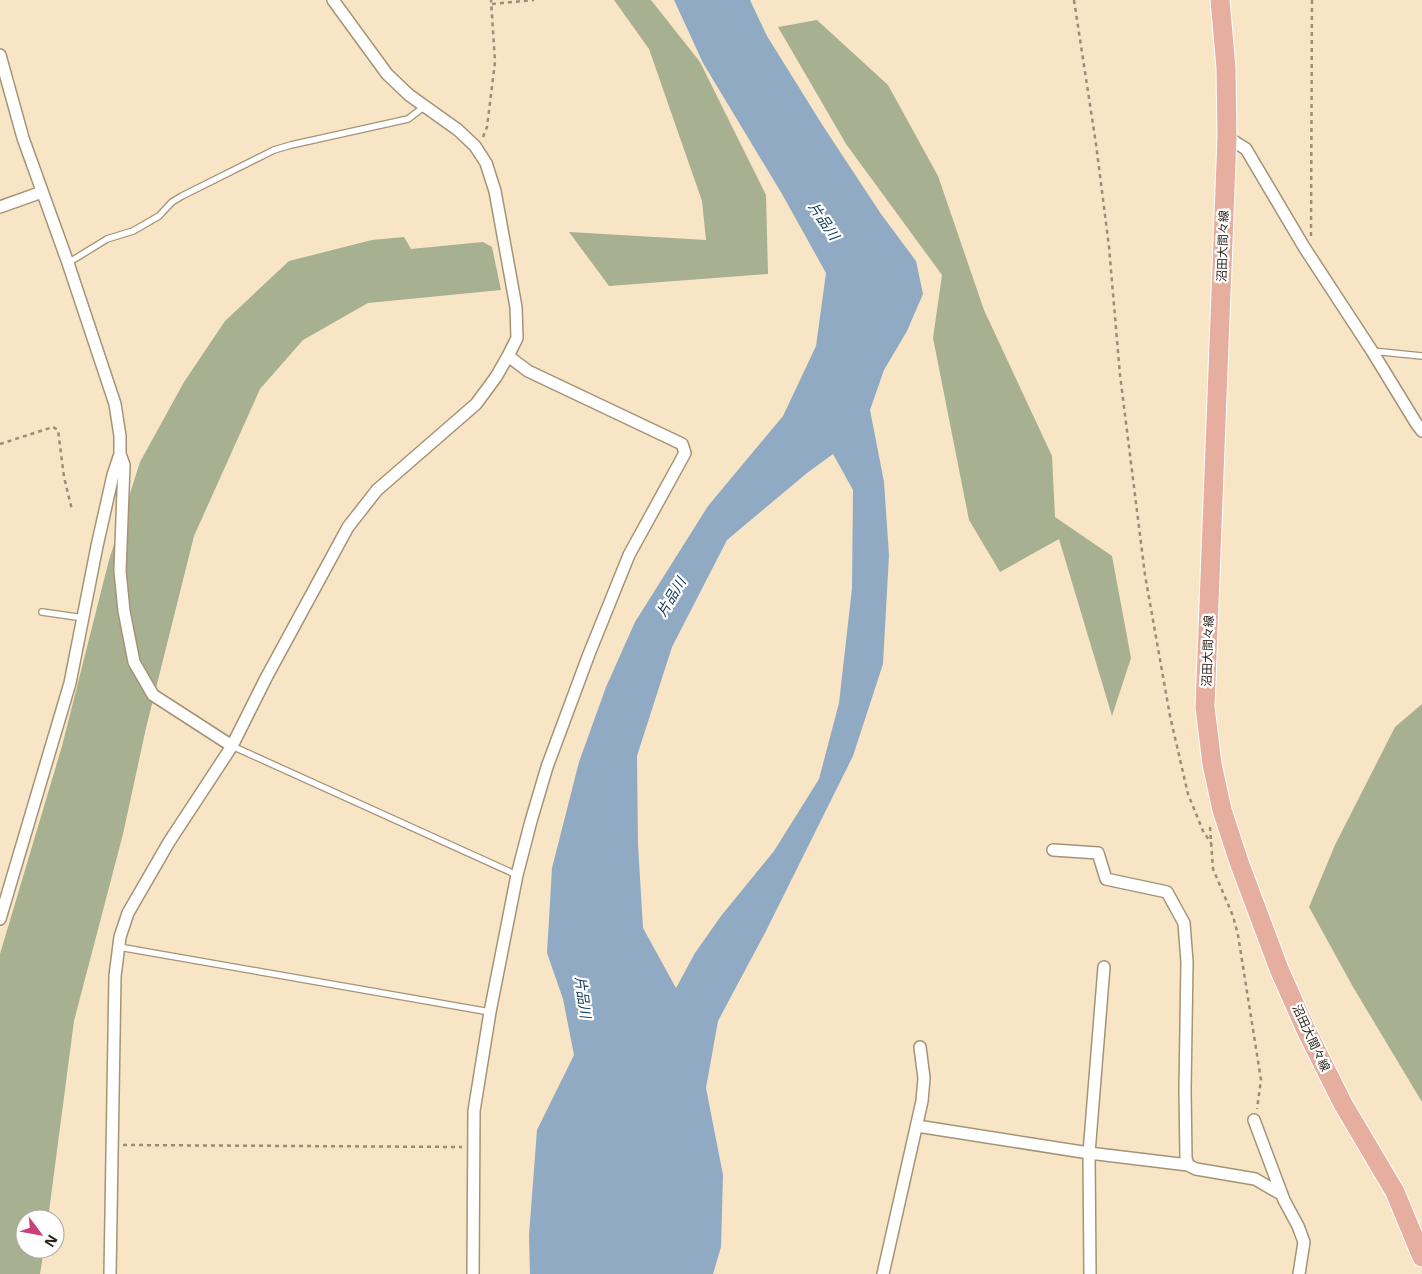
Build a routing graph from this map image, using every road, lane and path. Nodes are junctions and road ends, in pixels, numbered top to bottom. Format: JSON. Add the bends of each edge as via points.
{"nodes":[{"id":1,"x":332,"y":0,"type":"edge"},
{"id":2,"x":492,"y":0,"type":"edge"},
{"id":3,"x":534,"y":0,"type":"edge"},
{"id":4,"x":1074,"y":0,"type":"edge"},
{"id":5,"x":1220,"y":0,"type":"edge"},
{"id":6,"x":1312,"y":0,"type":"edge"},
{"id":7,"x":492,"y":4,"type":"junction"},
{"id":8,"x":0,"y":55,"type":"edge"},
{"id":9,"x":424,"y":106,"type":"junction"},
{"id":10,"x":1227,"y":138,"type":"junction"},
{"id":11,"x":475,"y":146,"type":"junction"},
{"id":12,"x":42,"y":192,"type":"junction"},
{"id":13,"x":0,"y":206,"type":"edge"},
{"id":14,"x":1304,"y":247,"type":"junction"},
{"id":15,"x":68,"y":263,"type":"junction"},
{"id":16,"x":1372,"y":351,"type":"junction"},
{"id":17,"x":508,"y":356,"type":"junction"},
{"id":18,"x":1422,"y":356,"type":"edge"},
{"id":19,"x":1422,"y":431,"type":"edge"},
{"id":20,"x":0,"y":444,"type":"edge"},
{"id":21,"x":120,"y":454,"type":"junction"},
{"id":22,"x":72,"y":510,"type":"dead end"},
{"id":23,"x":42,"y":612,"type":"dead end"},
{"id":24,"x":84,"y":618,"type":"junction"},
{"id":25,"x":232,"y":746,"type":"junction"},
{"id":26,"x":1211,"y":821,"type":"dead end"},
{"id":27,"x":1211,"y":844,"type":"junction"},
{"id":28,"x":1054,"y":850,"type":"dead end"},
{"id":29,"x":517,"y":874,"type":"junction"},
{"id":30,"x":0,"y":919,"type":"edge"},
{"id":31,"x":119,"y":947,"type":"junction"},
{"id":32,"x":1104,"y":967,"type":"dead end"},
{"id":33,"x":490,"y":1012,"type":"junction"},
{"id":34,"x":920,"y":1047,"type":"dead end"},
{"id":35,"x":1254,"y":1120,"type":"joint"},
{"id":36,"x":917,"y":1126,"type":"junction"},
{"id":37,"x":112,"y":1145,"type":"junction"},
{"id":38,"x":474,"y":1148,"type":"junction"},
{"id":39,"x":1089,"y":1153,"type":"junction"},
{"id":40,"x":1188,"y":1166,"type":"junction"},
{"id":41,"x":1281,"y":1194,"type":"junction"},
{"id":42,"x":1422,"y":1257,"type":"edge"},
{"id":43,"x":110,"y":1274,"type":"edge"},
{"id":44,"x":473,"y":1274,"type":"edge"},
{"id":45,"x":883,"y":1274,"type":"edge"},
{"id":46,"x":1090,"y":1274,"type":"edge"},
{"id":47,"x":1299,"y":1274,"type":"edge"}],
"edges":[{"from":1,"to":9,"type":"street","via":[[387,74]]},
{"from":2,"to":7,"type":"path"},
{"from":3,"to":7,"type":"path"},
{"from":4,"to":27,"type":"path","via":[[1109,247],[1120,376],[1145,575],[1170,716],[1188,794]]},
{"from":5,"to":10,"type":"main road","name":"沼田大間々線","via":[[1226,68]]},
{"from":6,"to":14,"type":"path","via":[[1312,239]]},
{"from":7,"to":11,"type":"path","via":[[495,62],[487,127]]},
{"from":8,"to":12,"type":"street"},
{"from":9,"to":11,"type":"street"},
{"from":9,"to":15,"type":"lane","via":[[408,119],[274,150],[182,196],[159,216],[133,231],[108,239]]},
{"from":10,"to":14,"type":"street","via":[[1246,150]]},
{"from":10,"to":42,"type":"main road","name":"沼田大間々線","via":[[1205,707],[1212,764],[1222,810],[1239,862],[1279,968],[1343,1104],[1395,1192]]},
{"from":11,"to":17,"type":"street","via":[[491,173],[516,308],[517,338]]},
{"from":12,"to":13,"type":"street"},
{"from":12,"to":15,"type":"street"},
{"from":14,"to":16,"type":"street"},
{"from":15,"to":21,"type":"street","via":[[115,404]]},
{"from":16,"to":18,"type":"lane"},
{"from":16,"to":19,"type":"street"},
{"from":17,"to":25,"type":"street","via":[[476,404],[377,490],[348,527]]},
{"from":17,"to":29,"type":"street","via":[[528,371],[682,444],[685,452],[629,555],[589,654],[547,767]]},
{"from":20,"to":22,"type":"path","via":[[53,427],[58,430]]},
{"from":21,"to":24,"type":"street","via":[[97,546]]},
{"from":21,"to":25,"type":"street","via":[[124,466],[120,571],[134,662],[153,695]]},
{"from":23,"to":24,"type":"lane"},
{"from":24,"to":30,"type":"street","via":[[70,683]]},
{"from":25,"to":29,"type":"lane"},
{"from":25,"to":31,"type":"street","via":[[169,842],[128,913]]},
{"from":26,"to":27,"type":"path"},
{"from":27,"to":35,"type":"path","via":[[1213,869],[1238,936],[1257,1050],[1261,1080]]},
{"from":28,"to":40,"type":"street","via":[[1098,853],[1106,879],[1167,892],[1184,923]]},
{"from":29,"to":33,"type":"street"},
{"from":31,"to":33,"type":"lane"},
{"from":31,"to":37,"type":"street","via":[[115,976]]},
{"from":32,"to":39,"type":"street"},
{"from":33,"to":38,"type":"street","via":[[474,1111]]},
{"from":34,"to":36,"type":"street","via":[[924,1078]]},
{"from":35,"to":41,"type":"street"},
{"from":36,"to":39,"type":"street"},
{"from":36,"to":45,"type":"street"},
{"from":37,"to":38,"type":"path"},
{"from":37,"to":43,"type":"street"},
{"from":38,"to":44,"type":"street"},
{"from":39,"to":40,"type":"street"},
{"from":39,"to":46,"type":"street"},
{"from":40,"to":41,"type":"street","via":[[1254,1179]]},
{"from":41,"to":47,"type":"street","via":[[1304,1242]]}]}
